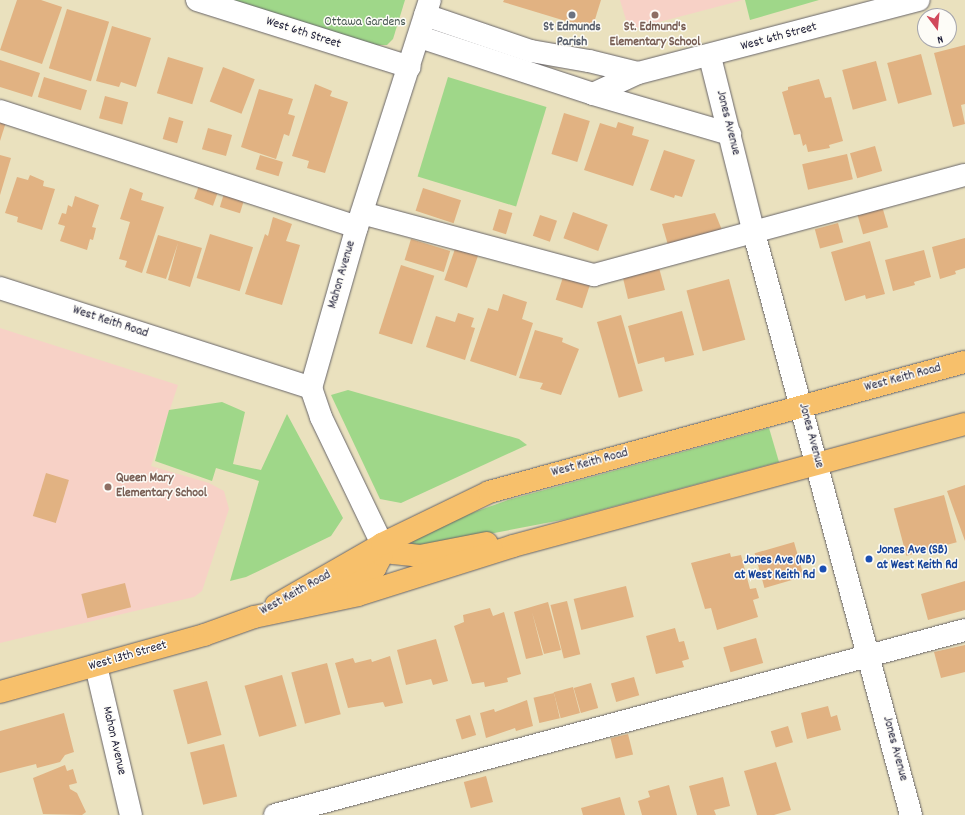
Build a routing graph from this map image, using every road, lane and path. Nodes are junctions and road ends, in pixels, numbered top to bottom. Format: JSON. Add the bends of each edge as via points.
{"nodes":[{"id":1,"x":197,"y":0,"type":"edge"},
{"id":2,"x":919,"y":0,"type":"edge"},
{"id":3,"x":428,"y":8,"type":"edge"},
{"id":4,"x":420,"y":37,"type":"junction"},
{"id":5,"x":710,"y":56,"type":"junction"},
{"id":6,"x":410,"y":67,"type":"junction"},
{"id":7,"x":638,"y":73,"type":"junction"},
{"id":8,"x":593,"y":94,"type":"junction"},
{"id":9,"x":0,"y":111,"type":"edge"},
{"id":10,"x":730,"y":134,"type":"junction"},
{"id":11,"x":965,"y":175,"type":"edge"},
{"id":12,"x":360,"y":220,"type":"junction"},
{"id":13,"x":754,"y":233,"type":"junction"},
{"id":14,"x":0,"y":288,"type":"edge"},
{"id":15,"x":965,"y":362,"type":"edge"},
{"id":16,"x":311,"y":388,"type":"junction"},
{"id":17,"x":802,"y":406,"type":"junction"},
{"id":18,"x":965,"y":424,"type":"edge"},
{"id":19,"x":818,"y":464,"type":"junction"},
{"id":20,"x":382,"y":544,"type":"junction"},
{"id":21,"x":513,"y":546,"type":"junction"},
{"id":22,"x":304,"y":606,"type":"junction"},
{"id":23,"x":254,"y":617,"type":"junction"},
{"id":24,"x":965,"y":630,"type":"edge"},
{"id":25,"x":869,"y":656,"type":"junction"},
{"id":26,"x":96,"y":666,"type":"junction"},
{"id":27,"x":0,"y":692,"type":"edge"},
{"id":28,"x":131,"y":815,"type":"edge"},
{"id":29,"x":275,"y":815,"type":"edge"},
{"id":30,"x":911,"y":815,"type":"edge"}],
"edges":[{"from":1,"to":6,"type":"street","name":"West 6th Street"},
{"from":2,"to":5,"type":"street","name":"West 6th Street"},
{"from":3,"to":4,"type":"street","name":"Mahon Avenue"},
{"from":3,"to":7,"type":"street","name":"West 6th Street","via":[[531,51]]},
{"from":4,"to":6,"type":"street","name":"Mahon Avenue"},
{"from":4,"to":8,"type":"street"},
{"from":5,"to":7,"type":"street","name":"West 6th Street"},
{"from":5,"to":10,"type":"street","name":"Jones Avenue"},
{"from":6,"to":12,"type":"street","name":"Mahon Avenue"},
{"from":7,"to":8,"type":"street","name":"West 6th Street"},
{"from":8,"to":10,"type":"street"},
{"from":9,"to":12,"type":"street"},
{"from":10,"to":13,"type":"street","name":"Jones Avenue"},
{"from":11,"to":13,"type":"street"},
{"from":12,"to":13,"type":"street","via":[[594,276]]},
{"from":12,"to":16,"type":"street","name":"Mahon Avenue"},
{"from":13,"to":17,"type":"street","name":"Jones Avenue"},
{"from":14,"to":16,"type":"street","name":"West Keith Road"},
{"from":15,"to":17,"type":"main road","name":"West Keith Road"},
{"from":16,"to":20,"type":"street","via":[[321,417]]},
{"from":17,"to":19,"type":"street","name":"Jones Avenue"},
{"from":17,"to":20,"type":"main road","name":"West Keith Road","via":[[489,492]]},
{"from":18,"to":19,"type":"main road","name":"West Keith Road"},
{"from":19,"to":21,"type":"main road","name":"West Keith Road"},
{"from":19,"to":25,"type":"street","name":"Jones Avenue"},
{"from":20,"to":21,"type":"main road","via":[[386,550],[404,556],[420,556],[487,543]]},
{"from":20,"to":22,"type":"main road","via":[[382,556],[376,568]]},
{"from":20,"to":23,"type":"main road","name":"West Keith Road"},
{"from":21,"to":22,"type":"main road","name":"West Keith Road","via":[[358,595]]},
{"from":22,"to":23,"type":"main road","name":"West Keith Road"},
{"from":23,"to":26,"type":"main road","name":"West 13th Street","via":[[204,635]]},
{"from":24,"to":25,"type":"street"},
{"from":25,"to":29,"type":"street"},
{"from":25,"to":30,"type":"street","name":"Jones Avenue"},
{"from":26,"to":27,"type":"main road","name":"West 13th Street"},
{"from":26,"to":28,"type":"street","name":"Mahon Avenue"}]}
